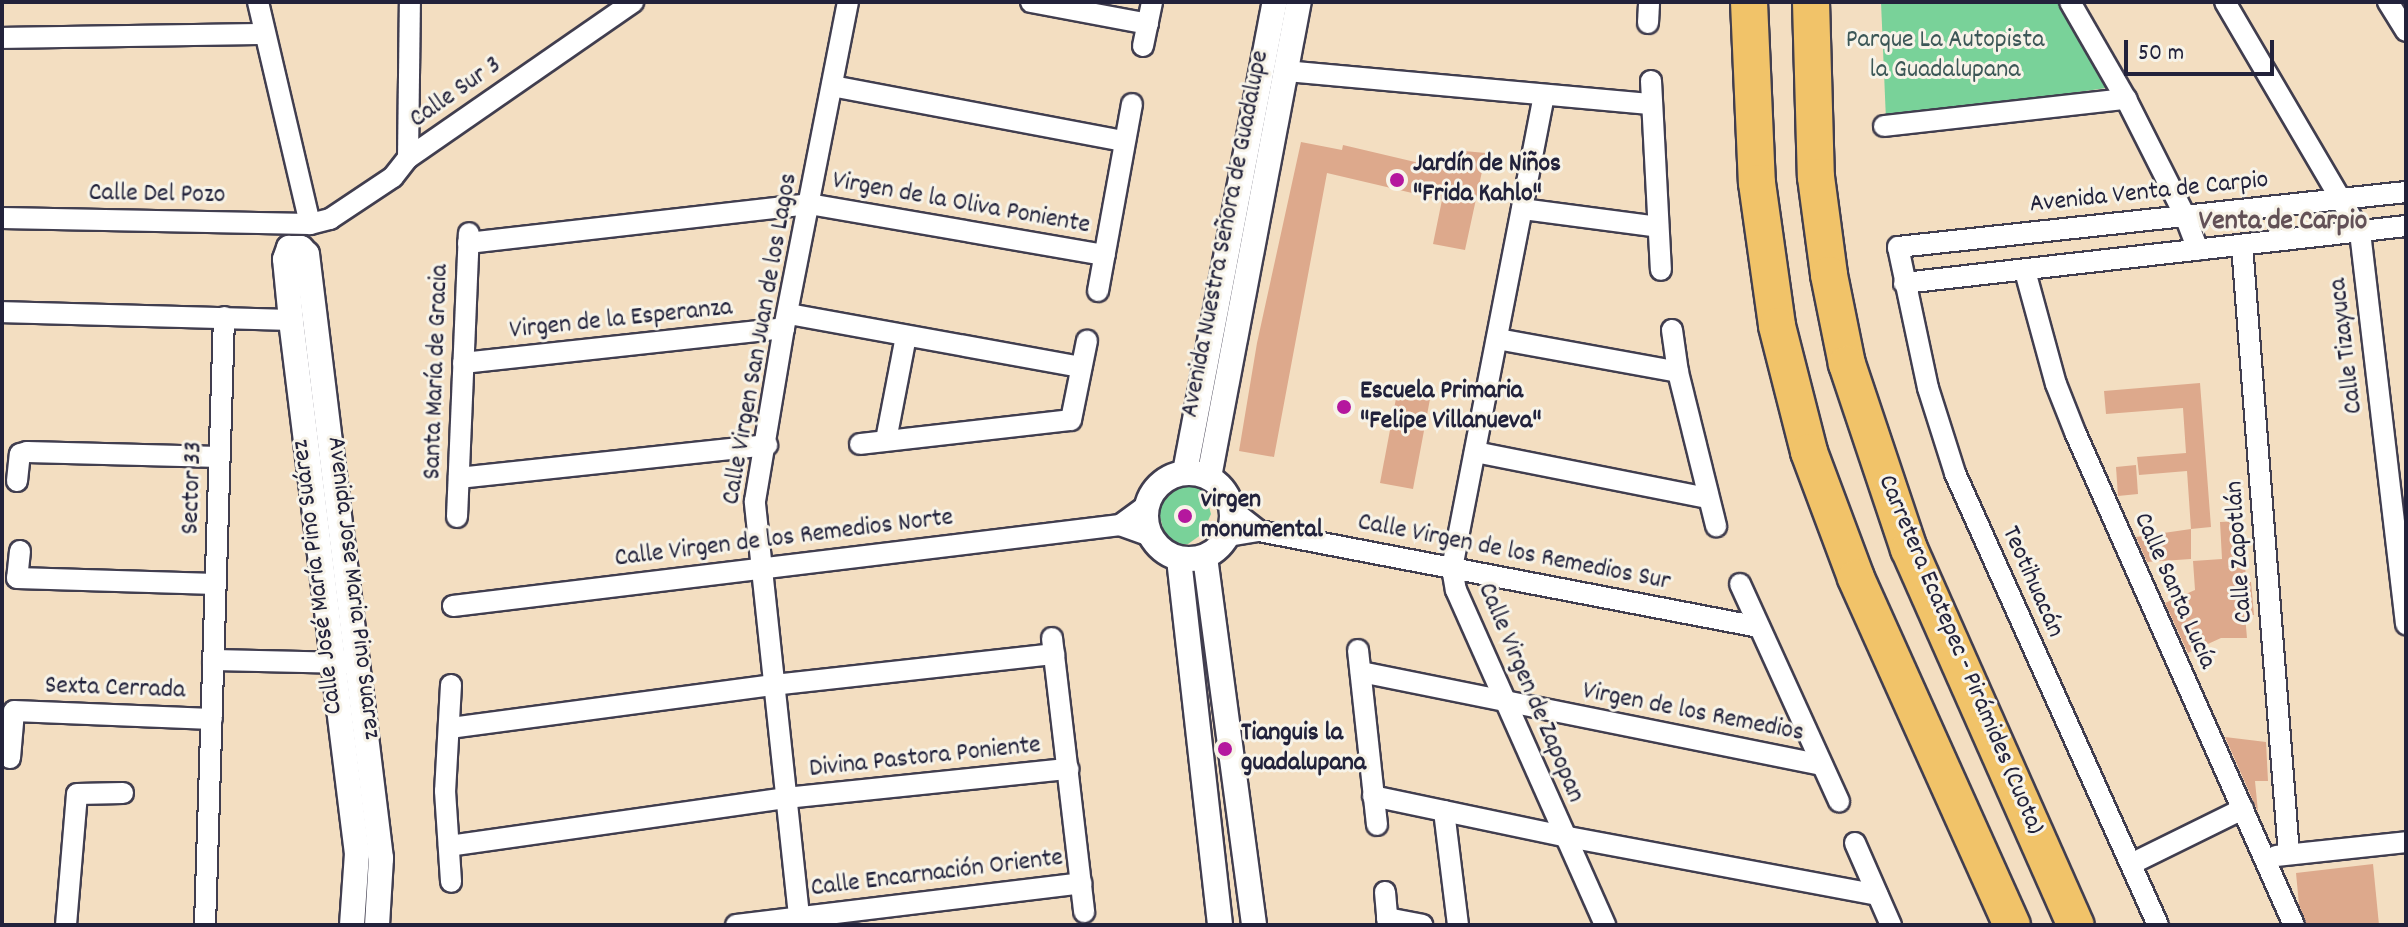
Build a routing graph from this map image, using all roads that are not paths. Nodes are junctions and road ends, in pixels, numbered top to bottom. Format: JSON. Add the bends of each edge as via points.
{"nodes":[{"id":1,"x":258,"y":2,"type":"edge"},
{"id":2,"x":410,"y":2,"type":"edge"},
{"id":3,"x":633,"y":2,"type":"edge"},
{"id":4,"x":848,"y":2,"type":"edge"},
{"id":5,"x":1031,"y":2,"type":"edge"},
{"id":6,"x":1152,"y":2,"type":"edge"},
{"id":7,"x":1275,"y":2,"type":"edge"},
{"id":8,"x":1299,"y":2,"type":"edge"},
{"id":9,"x":1749,"y":2,"type":"edge"},
{"id":10,"x":1811,"y":2,"type":"edge"},
{"id":11,"x":2070,"y":2,"type":"edge"},
{"id":12,"x":2225,"y":2,"type":"edge"},
{"id":13,"x":2388,"y":2,"type":"edge"},
{"id":14,"x":1148,"y":24,"type":"junction"},
{"id":15,"x":2406,"y":31,"type":"edge"},
{"id":16,"x":265,"y":34,"type":"junction"},
{"id":17,"x":2,"y":38,"type":"edge"},
{"id":18,"x":1143,"y":46,"type":"dead end"},
{"id":19,"x":1286,"y":71,"type":"junction"},
{"id":20,"x":1651,"y":81,"type":"dead end"},
{"id":21,"x":832,"y":86,"type":"junction"},
{"id":22,"x":1544,"y":95,"type":"junction"},
{"id":23,"x":2126,"y":99,"type":"junction"},
{"id":24,"x":1132,"y":104,"type":"dead end"},
{"id":25,"x":1651,"y":104,"type":"junction"},
{"id":26,"x":1884,"y":126,"type":"dead end"},
{"id":27,"x":1124,"y":141,"type":"junction"},
{"id":28,"x":408,"y":158,"type":"junction"},
{"id":29,"x":2406,"y":192,"type":"edge"},
{"id":30,"x":2342,"y":198,"type":"junction"},
{"id":31,"x":809,"y":204,"type":"junction"},
{"id":32,"x":1522,"y":209,"type":"junction"},
{"id":33,"x":2185,"y":216,"type":"junction"},
{"id":34,"x":2,"y":218,"type":"edge"},
{"id":35,"x":310,"y":224,"type":"junction"},
{"id":36,"x":2406,"y":226,"type":"edge"},
{"id":37,"x":1658,"y":227,"type":"junction"},
{"id":38,"x":2360,"y":232,"type":"junction"},
{"id":39,"x":468,"y":236,"type":"joint"},
{"id":40,"x":2242,"y":245,"type":"junction"},
{"id":41,"x":1898,"y":247,"type":"joint"},
{"id":42,"x":2198,"y":250,"type":"junction"},
{"id":43,"x":1105,"y":255,"type":"junction"},
{"id":44,"x":285,"y":259,"type":"joint"},
{"id":45,"x":1661,"y":270,"type":"dead end"},
{"id":46,"x":2025,"y":271,"type":"junction"},
{"id":47,"x":1904,"y":283,"type":"junction"},
{"id":48,"x":1098,"y":291,"type":"dead end"},
{"id":49,"x":2,"y":312,"type":"edge"},
{"id":50,"x":224,"y":317,"type":"junction"},
{"id":51,"x":291,"y":320,"type":"junction"},
{"id":52,"x":787,"y":321,"type":"junction"},
{"id":53,"x":1672,"y":330,"type":"dead end"},
{"id":54,"x":906,"y":336,"type":"junction"},
{"id":55,"x":1497,"y":339,"type":"junction"},
{"id":56,"x":1087,"y":341,"type":"dead end"},
{"id":57,"x":463,"y":363,"type":"junction"},
{"id":58,"x":1081,"y":367,"type":"junction"},
{"id":59,"x":1678,"y":372,"type":"junction"},
{"id":60,"x":886,"y":440,"type":"junction"},
{"id":61,"x":860,"y":444,"type":"dead end"},
{"id":62,"x":767,"y":445,"type":"junction"},
{"id":63,"x":1475,"y":452,"type":"junction"},
{"id":64,"x":220,"y":457,"type":"junction"},
{"id":65,"x":1197,"y":475,"type":"junction"},
{"id":66,"x":459,"y":478,"type":"junction"},
{"id":67,"x":17,"y":481,"type":"dead end"},
{"id":68,"x":1708,"y":498,"type":"junction"},
{"id":69,"x":1146,"y":506,"type":"junction"},
{"id":70,"x":1232,"y":510,"type":"junction"},
{"id":71,"x":457,"y":517,"type":"dead end"},
{"id":72,"x":1120,"y":525,"type":"junction"},
{"id":73,"x":1716,"y":526,"type":"dead end"},
{"id":74,"x":1259,"y":531,"type":"junction"},
{"id":75,"x":1150,"y":536,"type":"junction"},
{"id":76,"x":1227,"y":536,"type":"junction"},
{"id":77,"x":20,"y":551,"type":"dead end"},
{"id":78,"x":1205,"y":557,"type":"junction"},
{"id":79,"x":1179,"y":559,"type":"junction"},
{"id":80,"x":1452,"y":568,"type":"junction"},
{"id":81,"x":759,"y":569,"type":"junction"},
{"id":82,"x":216,"y":584,"type":"junction"},
{"id":83,"x":1740,"y":584,"type":"dead end"},
{"id":84,"x":453,"y":606,"type":"dead end"},
{"id":85,"x":2406,"y":624,"type":"edge"},
{"id":86,"x":1759,"y":627,"type":"junction"},
{"id":87,"x":1358,"y":650,"type":"dead end"},
{"id":88,"x":213,"y":660,"type":"junction"},
{"id":89,"x":347,"y":663,"type":"junction"},
{"id":90,"x":1361,"y":672,"type":"junction"},
{"id":91,"x":451,"y":685,"type":"dead end"},
{"id":92,"x":773,"y":685,"type":"junction"},
{"id":93,"x":1507,"y":703,"type":"junction"},
{"id":94,"x":212,"y":719,"type":"junction"},
{"id":95,"x":450,"y":728,"type":"junction"},
{"id":96,"x":10,"y":758,"type":"dead end"},
{"id":97,"x":1822,"y":765,"type":"junction"},
{"id":98,"x":1069,"y":769,"type":"junction"},
{"id":99,"x":123,"y":793,"type":"dead end"},
{"id":100,"x":1373,"y":796,"type":"junction"},
{"id":101,"x":786,"y":798,"type":"junction"},
{"id":102,"x":1839,"y":801,"type":"dead end"},
{"id":103,"x":2243,"y":809,"type":"junction"},
{"id":104,"x":1444,"y":811,"type":"junction"},
{"id":105,"x":1377,"y":825,"type":"dead end"},
{"id":106,"x":1563,"y":836,"type":"junction"},
{"id":107,"x":2406,"y":842,"type":"edge"},
{"id":108,"x":1855,"y":843,"type":"dead end"},
{"id":109,"x":449,"y":846,"type":"junction"},
{"id":110,"x":2289,"y":854,"type":"junction"},
{"id":111,"x":2265,"y":858,"type":"junction"},
{"id":112,"x":2131,"y":864,"type":"junction"},
{"id":113,"x":451,"y":882,"type":"dead end"},
{"id":114,"x":1081,"y":883,"type":"junction"},
{"id":115,"x":1385,"y":892,"type":"dead end"},
{"id":116,"x":1878,"y":895,"type":"junction"},
{"id":117,"x":1084,"y":912,"type":"dead end"},
{"id":118,"x":800,"y":921,"type":"edge"},
{"id":119,"x":1388,"y":922,"type":"edge"},
{"id":120,"x":66,"y":925,"type":"edge"},
{"id":121,"x":205,"y":925,"type":"edge"},
{"id":122,"x":352,"y":925,"type":"edge"},
{"id":123,"x":377,"y":925,"type":"edge"},
{"id":124,"x":736,"y":925,"type":"edge"},
{"id":125,"x":1220,"y":925,"type":"edge"},
{"id":126,"x":1254,"y":925,"type":"edge"},
{"id":127,"x":1422,"y":925,"type":"edge"},
{"id":128,"x":1458,"y":925,"type":"edge"},
{"id":129,"x":1605,"y":925,"type":"edge"},
{"id":130,"x":1891,"y":925,"type":"edge"},
{"id":131,"x":2012,"y":925,"type":"edge"},
{"id":132,"x":2076,"y":925,"type":"edge"},
{"id":133,"x":2158,"y":925,"type":"edge"},
{"id":134,"x":2294,"y":925,"type":"edge"}],
"edges":[{"from":1,"to":16,"type":"street"},
{"from":2,"to":28,"type":"street"},
{"from":3,"to":28,"type":"street","name":"Calle Sur 3"},
{"from":4,"to":21,"type":"street","name":"Calle Virgen San Juan de los Lagos"},
{"from":5,"to":14,"type":"street"},
{"from":6,"to":14,"type":"street"},
{"from":7,"to":65,"type":"street","name":"Avenida Nuestra Señora de Guadalupe"},
{"from":8,"to":19,"type":"street","name":"Avenida Nuestra Señora de Guadalupe"},
{"from":9,"to":131,"type":"highway","via":[[1757,183],[1777,326],[1809,452],[1856,578]]},
{"from":10,"to":132,"type":"highway","name":"Carretera Ecatepec - Pirámides (Cuota)","via":[[1816,177],[1847,364],[1909,549]]},
{"from":11,"to":23,"type":"street"},
{"from":12,"to":30,"type":"street","name":"Calle Tizayuca"},
{"from":13,"to":15,"type":"street"},
{"from":14,"to":18,"type":"street"},
{"from":16,"to":17,"type":"street"},
{"from":16,"to":35,"type":"street"},
{"from":19,"to":22,"type":"street"},
{"from":19,"to":65,"type":"street","name":"Avenida Nuestra Señora de Guadalupe"},
{"from":20,"to":25,"type":"street"},
{"from":21,"to":27,"type":"street"},
{"from":21,"to":31,"type":"street","name":"Calle Virgen San Juan de los Lagos"},
{"from":22,"to":25,"type":"street"},
{"from":22,"to":32,"type":"street","name":"Calle Virgen de Zapopan"},
{"from":23,"to":26,"type":"street"},
{"from":23,"to":33,"type":"street"},
{"from":24,"to":27,"type":"street"},
{"from":25,"to":37,"type":"street"},
{"from":27,"to":43,"type":"street"},
{"from":28,"to":35,"type":"street","name":"Calle Sur 3","via":[[393,177],[330,219]]},
{"from":29,"to":30,"type":"street","name":"Avenida Venta de Carpio"},
{"from":30,"to":33,"type":"street","name":"Avenida Venta de Carpio"},
{"from":30,"to":38,"type":"street","name":"Calle Tizayuca"},
{"from":31,"to":39,"type":"street","name":"Virgen de la Oliva Poniente"},
{"from":31,"to":43,"type":"street","name":"Virgen de la Oliva Poniente"},
{"from":31,"to":52,"type":"street","name":"Calle Virgen San Juan de los Lagos"},
{"from":32,"to":37,"type":"street"},
{"from":32,"to":55,"type":"street","name":"Calle Virgen de Zapopan"},
{"from":33,"to":41,"type":"street","name":"Avenida Venta de Carpio"},
{"from":33,"to":42,"type":"street"},
{"from":34,"to":35,"type":"street","name":"Calle Del Pozo"},
{"from":36,"to":38,"type":"street"},
{"from":37,"to":45,"type":"street"},
{"from":38,"to":40,"type":"street"},
{"from":38,"to":85,"type":"street","name":"Calle Tizayuca"},
{"from":39,"to":57,"type":"street","name":"Santa María de Gracia"},
{"from":40,"to":42,"type":"street"},
{"from":40,"to":110,"type":"street","name":"Calle Zapotlán"},
{"from":41,"to":47,"type":"street","name":"Teotihuacán"},
{"from":42,"to":46,"type":"street"},
{"from":43,"to":48,"type":"street"},
{"from":44,"to":51,"type":"street","name":"Avenida Jose Maria Pino Suarez"},
{"from":44,"to":89,"type":"street","name":"Calle José María Pino Suárez","via":[[289,248],[307,254]]},
{"from":46,"to":47,"type":"street"},
{"from":46,"to":103,"type":"street","name":"Calle Santa Lucía","via":[[2075,432]]},
{"from":47,"to":112,"type":"street","name":"Teotihuacán","via":[[1928,388],[1955,473]]},
{"from":49,"to":50,"type":"street"},
{"from":50,"to":51,"type":"street"},
{"from":50,"to":64,"type":"street","name":"Sector 33"},
{"from":51,"to":89,"type":"street","name":"Avenida Jose Maria Pino Suarez"},
{"from":52,"to":54,"type":"street","name":"Virgen de la Esperanza"},
{"from":52,"to":57,"type":"street","name":"Virgen de la Esperanza"},
{"from":52,"to":62,"type":"street","name":"Calle Virgen San Juan de los Lagos"},
{"from":53,"to":59,"type":"street"},
{"from":54,"to":58,"type":"street","name":"Virgen de la Esperanza"},
{"from":54,"to":60,"type":"street"},
{"from":55,"to":59,"type":"street"},
{"from":55,"to":63,"type":"street","name":"Calle Virgen de Zapopan"},
{"from":56,"to":58,"type":"street"},
{"from":57,"to":66,"type":"street","name":"Santa María de Gracia"},
{"from":58,"to":60,"type":"street","via":[[1071,420]]},
{"from":59,"to":68,"type":"street"},
{"from":60,"to":61,"type":"street"},
{"from":62,"to":66,"type":"street"},
{"from":62,"to":81,"type":"street","name":"Calle Virgen San Juan de los Lagos","via":[[755,501]]},
{"from":63,"to":68,"type":"street"},
{"from":63,"to":80,"type":"street","name":"Calle Virgen de Zapopan"},
{"from":64,"to":67,"type":"street","via":[[27,452],[20,454]]},
{"from":64,"to":82,"type":"street","name":"Sector 33"},
{"from":65,"to":69,"type":"street","via":[[1160,483]]},
{"from":65,"to":70,"type":"street","via":[[1228,497]]},
{"from":66,"to":71,"type":"street","name":"Santa María de Gracia"},
{"from":68,"to":73,"type":"street"},
{"from":69,"to":72,"type":"street","name":"Calle Virgen de los Remedios Norte"},
{"from":69,"to":75,"type":"street"},
{"from":70,"to":74,"type":"street","name":"Calle Virgen de los Remedios Sur"},
{"from":70,"to":76,"type":"street"},
{"from":72,"to":75,"type":"street","name":"Calle Virgen de los Remedios Norte"},
{"from":72,"to":81,"type":"street","name":"Calle Virgen de los Remedios Norte"},
{"from":74,"to":76,"type":"street","name":"Calle Virgen de los Remedios Sur"},
{"from":74,"to":80,"type":"street","name":"Calle Virgen de los Remedios Sur"},
{"from":75,"to":79,"type":"street","via":[[1157,547]]},
{"from":76,"to":78,"type":"street"},
{"from":77,"to":82,"type":"street","via":[[17,578]]},
{"from":78,"to":79,"type":"street"},
{"from":78,"to":126,"type":"street"},
{"from":79,"to":125,"type":"street"},
{"from":80,"to":86,"type":"street","name":"Calle Virgen de los Remedios Sur"},
{"from":80,"to":93,"type":"street","name":"Calle Virgen de Zapopan","via":[[1456,590]]},
{"from":81,"to":84,"type":"street","name":"Calle Virgen de los Remedios Norte"},
{"from":81,"to":92,"type":"street","name":"Calle Virgen San Juan de los Lagos"},
{"from":82,"to":88,"type":"street","name":"Sector 33"},
{"from":83,"to":86,"type":"street","name":"Virgen de los Remedios"},
{"from":86,"to":97,"type":"street","name":"Virgen de los Remedios"},
{"from":87,"to":90,"type":"street"},
{"from":88,"to":89,"type":"street"},
{"from":88,"to":94,"type":"street","name":"Sector 33"},
{"from":89,"to":122,"type":"street","name":"Avenida Jose Maria Pino Suarez","via":[[357,854]]},
{"from":89,"to":123,"type":"street","name":"Calle José María Pino Suárez","via":[[381,858]]},
{"from":90,"to":93,"type":"street","name":"Virgen de los Remedios"},
{"from":90,"to":100,"type":"street"},
{"from":91,"to":95,"type":"street"},
{"from":92,"to":95,"type":"street"},
{"from":92,"to":98,"type":"street","via":[[1053,646]]},
{"from":92,"to":101,"type":"street","name":"Calle Virgen San Juan de los Lagos"},
{"from":93,"to":97,"type":"street","name":"Virgen de los Remedios"},
{"from":93,"to":106,"type":"street","name":"Calle Virgen de Zapopan"},
{"from":94,"to":96,"type":"street","name":"Sexta Cerrada","via":[[14,711]]},
{"from":94,"to":121,"type":"street","name":"Sector 33"},
{"from":95,"to":109,"type":"street","via":[[445,791]]},
{"from":97,"to":102,"type":"street","name":"Virgen de los Remedios"},
{"from":98,"to":101,"type":"street","name":"Divina Pastora Poniente"},
{"from":98,"to":114,"type":"street"},
{"from":99,"to":120,"type":"street","via":[[77,794],[73,803]]},
{"from":100,"to":104,"type":"street"},
{"from":100,"to":105,"type":"street"},
{"from":101,"to":109,"type":"street","name":"Divina Pastora Poniente"},
{"from":101,"to":118,"type":"street","name":"Calle Virgen San Juan de los Lagos"},
{"from":103,"to":111,"type":"street","name":"Calle Santa Lucía"},
{"from":103,"to":112,"type":"street"},
{"from":104,"to":106,"type":"street"},
{"from":104,"to":128,"type":"street"},
{"from":106,"to":116,"type":"street"},
{"from":106,"to":129,"type":"street","name":"Calle Virgen de Zapopan"},
{"from":107,"to":110,"type":"street"},
{"from":108,"to":116,"type":"street"},
{"from":109,"to":113,"type":"street"},
{"from":110,"to":111,"type":"street"},
{"from":111,"to":134,"type":"street","name":"Calle Santa Lucía"},
{"from":112,"to":133,"type":"street","name":"Teotihuacán"},
{"from":114,"to":117,"type":"street"},
{"from":114,"to":118,"type":"street","name":"Calle Encarnación Oriente"},
{"from":115,"to":119,"type":"street"},
{"from":116,"to":130,"type":"street"},
{"from":118,"to":124,"type":"street","name":"Calle Encarnación Oriente"},
{"from":119,"to":127,"type":"street"}]}
